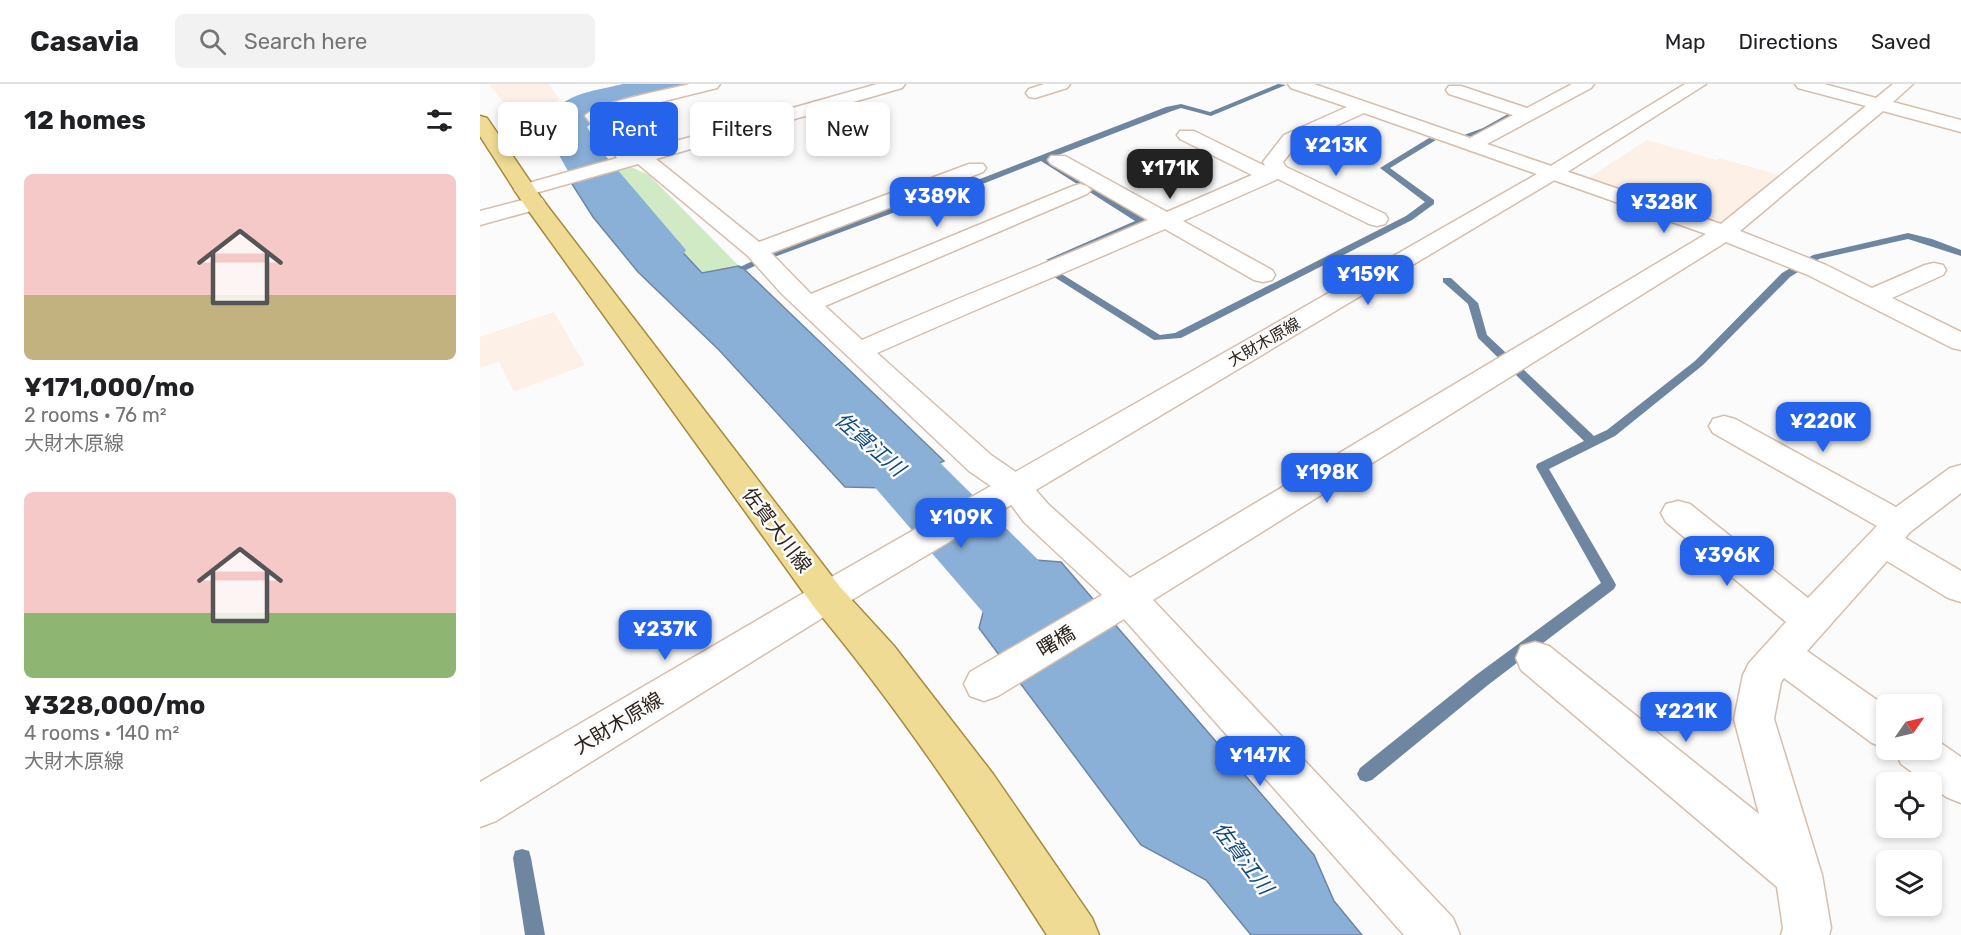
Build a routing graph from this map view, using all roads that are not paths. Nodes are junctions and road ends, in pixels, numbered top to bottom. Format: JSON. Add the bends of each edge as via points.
{"nodes":[{"id":1,"x":711,"y":84,"type":"edge"},
{"id":2,"x":896,"y":84,"type":"edge"},
{"id":3,"x":1061,"y":84,"type":"edge"},
{"id":4,"x":1297,"y":84,"type":"edge"},
{"id":5,"x":1697,"y":84,"type":"edge"},
{"id":6,"x":1804,"y":84,"type":"edge"},
{"id":7,"x":1904,"y":84,"type":"edge"},
{"id":8,"x":1581,"y":85,"type":"edge"},
{"id":9,"x":1326,"y":88,"type":"edge"},
{"id":10,"x":1455,"y":90,"type":"dead end"},
{"id":11,"x":1035,"y":93,"type":"dead end"},
{"id":12,"x":1881,"y":105,"type":"junction"},
{"id":13,"x":1364,"y":107,"type":"junction"},
{"id":14,"x":1529,"y":114,"type":"junction"},
{"id":15,"x":480,"y":122,"type":"edge"},
{"id":16,"x":1961,"y":126,"type":"edge"},
{"id":17,"x":1187,"y":135,"type":"dead end"},
{"id":18,"x":1471,"y":145,"type":"junction"},
{"id":19,"x":631,"y":160,"type":"junction"},
{"id":20,"x":1058,"y":160,"type":"dead end"},
{"id":21,"x":976,"y":168,"type":"dead end"},
{"id":22,"x":1273,"y":173,"type":"junction"},
{"id":23,"x":1551,"y":174,"type":"junction"},
{"id":24,"x":1080,"y":190,"type":"dead end"},
{"id":25,"x":529,"y":197,"type":"junction"},
{"id":26,"x":480,"y":218,"type":"edge"},
{"id":27,"x":1377,"y":219,"type":"dead end"},
{"id":28,"x":1166,"y":221,"type":"junction"},
{"id":29,"x":1724,"y":233,"type":"junction"},
{"id":30,"x":762,"y":257,"type":"junction"},
{"id":31,"x":1934,"y":270,"type":"dead end"},
{"id":32,"x":1263,"y":275,"type":"dead end"},
{"id":33,"x":1872,"y":297,"type":"junction"},
{"id":34,"x":809,"y":304,"type":"junction"},
{"id":35,"x":1961,"y":342,"type":"edge"},
{"id":36,"x":860,"y":351,"type":"junction"},
{"id":37,"x":1724,"y":426,"type":"dead end"},
{"id":38,"x":1961,"y":476,"type":"edge"},
{"id":39,"x":1015,"y":487,"type":"junction"},
{"id":40,"x":1678,"y":513,"type":"dead end"},
{"id":41,"x":1891,"y":532,"type":"junction"},
{"id":42,"x":1961,"y":588,"type":"edge"},
{"id":43,"x":827,"y":597,"type":"junction"},
{"id":44,"x":1128,"y":598,"type":"junction"},
{"id":45,"x":1810,"y":620,"type":"junction"},
{"id":46,"x":1781,"y":654,"type":"junction"},
{"id":47,"x":1535,"y":658,"type":"dead end"},
{"id":48,"x":984,"y":684,"type":"dead end"},
{"id":49,"x":1876,"y":722,"type":"edge"},
{"id":50,"x":1930,"y":760,"type":"edge"},
{"id":51,"x":1961,"y":782,"type":"edge"},
{"id":52,"x":480,"y":806,"type":"edge"},
{"id":53,"x":1799,"y":875,"type":"junction"},
{"id":54,"x":1075,"y":935,"type":"edge"},
{"id":55,"x":1436,"y":935,"type":"edge"},
{"id":56,"x":1805,"y":935,"type":"edge"}],
"edges":[{"from":1,"to":19,"type":"street","via":[[594,116]]},
{"from":2,"to":19,"type":"street"},
{"from":3,"to":11,"type":"street"},
{"from":4,"to":9,"type":"street"},
{"from":5,"to":23,"type":"street","name":"大財木原線"},
{"from":6,"to":12,"type":"street"},
{"from":7,"to":12,"type":"street","name":"曙橋"},
{"from":8,"to":14,"type":"street"},
{"from":9,"to":13,"type":"street"},
{"from":10,"to":14,"type":"street"},
{"from":12,"to":16,"type":"street"},
{"from":12,"to":29,"type":"street","name":"曙橋"},
{"from":13,"to":18,"type":"street"},
{"from":13,"to":22,"type":"street","via":[[1291,139],[1273,162]]},
{"from":14,"to":18,"type":"street"},
{"from":15,"to":25,"type":"main road","name":"佐賀大川線"},
{"from":17,"to":22,"type":"street"},
{"from":18,"to":23,"type":"street"},
{"from":19,"to":25,"type":"street","via":[[576,176]]},
{"from":19,"to":30,"type":"street"},
{"from":20,"to":28,"type":"street"},
{"from":21,"to":30,"type":"street"},
{"from":22,"to":27,"type":"street"},
{"from":22,"to":28,"type":"street"},
{"from":23,"to":29,"type":"street"},
{"from":23,"to":39,"type":"street","name":"大財木原線"},
{"from":24,"to":34,"type":"street"},
{"from":25,"to":26,"type":"street"},
{"from":25,"to":43,"type":"main road","name":"佐賀大川線"},
{"from":28,"to":32,"type":"street"},
{"from":28,"to":36,"type":"street","via":[[990,292]]},
{"from":29,"to":33,"type":"street"},
{"from":29,"to":44,"type":"street","name":"曙橋"},
{"from":30,"to":34,"type":"street"},
{"from":31,"to":33,"type":"street"},
{"from":33,"to":35,"type":"street"},
{"from":34,"to":36,"type":"street"},
{"from":36,"to":39,"type":"street","via":[[981,463]]},
{"from":37,"to":41,"type":"street"},
{"from":38,"to":41,"type":"street"},
{"from":39,"to":43,"type":"street","name":"大財木原線"},
{"from":39,"to":44,"type":"street","via":[[1036,513]]},
{"from":40,"to":45,"type":"street"},
{"from":41,"to":42,"type":"street"},
{"from":41,"to":45,"type":"street"},
{"from":43,"to":52,"type":"street","name":"大財木原線"},
{"from":43,"to":54,"type":"main road","name":"佐賀大川線","via":[[880,658],[978,789]]},
{"from":44,"to":48,"type":"street","name":"曙橋"},
{"from":44,"to":55,"type":"street"},
{"from":45,"to":46,"type":"street"},
{"from":46,"to":49,"type":"street"},
{"from":46,"to":53,"type":"street","via":[[1763,675],[1754,719]]},
{"from":47,"to":53,"type":"street"},
{"from":50,"to":51,"type":"street"},
{"from":53,"to":56,"type":"street"}]}
